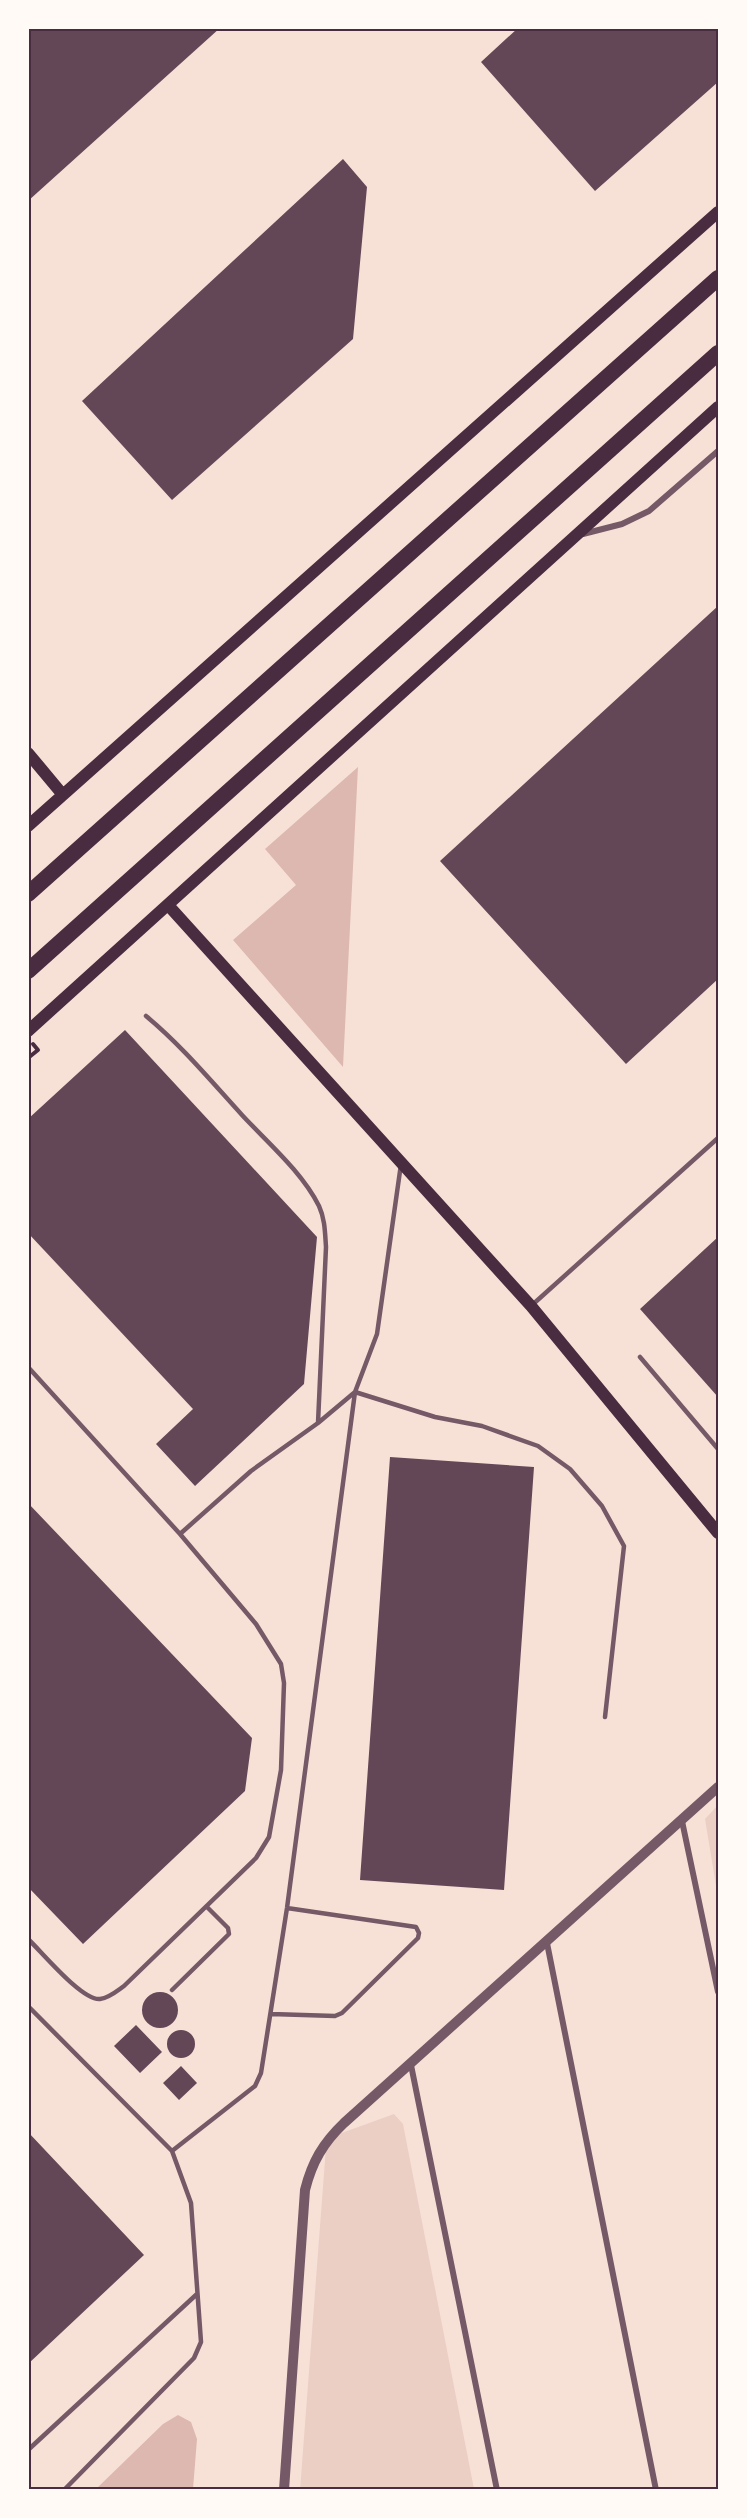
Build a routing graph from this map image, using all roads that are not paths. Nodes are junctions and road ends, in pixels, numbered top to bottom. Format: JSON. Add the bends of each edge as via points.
{"nodes":[{"id":1,"x":718,"y":212,"type":"edge"},
{"id":2,"x":718,"y":278,"type":"edge"},
{"id":3,"x":718,"y":353,"type":"edge"},
{"id":4,"x":718,"y":407,"type":"edge"},
{"id":5,"x":718,"y":451,"type":"edge"},
{"id":6,"x":577,"y":535,"type":"junction"},
{"id":7,"x":28,"y":753,"type":"edge"},
{"id":8,"x":63,"y":795,"type":"junction"},
{"id":9,"x":28,"y":826,"type":"edge"},
{"id":10,"x":28,"y":894,"type":"edge"},
{"id":11,"x":168,"y":905,"type":"junction"},
{"id":12,"x":28,"y":971,"type":"edge"},
{"id":13,"x":146,"y":1016,"type":"dead end"},
{"id":14,"x":28,"y":1031,"type":"edge"},
{"id":15,"x":718,"y":1138,"type":"edge"},
{"id":16,"x":401,"y":1161,"type":"junction"},
{"id":17,"x":531,"y":1306,"type":"junction"},
{"id":18,"x":640,"y":1357,"type":"dead end"},
{"id":19,"x":28,"y":1367,"type":"edge"},
{"id":20,"x":356,"y":1392,"type":"junction"},
{"id":21,"x":318,"y":1423,"type":"junction"},
{"id":22,"x":718,"y":1449,"type":"edge"},
{"id":23,"x":718,"y":1533,"type":"edge"},
{"id":24,"x":180,"y":1534,"type":"junction"},
{"id":25,"x":605,"y":1717,"type":"dead end"},
{"id":26,"x":718,"y":1787,"type":"edge"},
{"id":27,"x":682,"y":1821,"type":"junction"},
{"id":28,"x":207,"y":1907,"type":"junction"},
{"id":29,"x":287,"y":1908,"type":"junction"},
{"id":30,"x":28,"y":1939,"type":"edge"},
{"id":31,"x":547,"y":1943,"type":"junction"},
{"id":32,"x":718,"y":1943,"type":"edge"},
{"id":33,"x":709,"y":1945,"type":"junction"},
{"id":34,"x":172,"y":1989,"type":"dead end"},
{"id":35,"x":718,"y":1992,"type":"edge"},
{"id":36,"x":28,"y":2006,"type":"edge"},
{"id":37,"x":271,"y":2014,"type":"junction"},
{"id":38,"x":411,"y":2065,"type":"junction"},
{"id":39,"x":172,"y":2151,"type":"junction"},
{"id":40,"x":197,"y":2294,"type":"junction"},
{"id":41,"x":28,"y":2450,"type":"edge"},
{"id":42,"x":64,"y":2490,"type":"edge"},
{"id":43,"x":284,"y":2490,"type":"edge"},
{"id":44,"x":497,"y":2490,"type":"edge"},
{"id":45,"x":656,"y":2490,"type":"edge"}],
"edges":[{"from":1,"to":8,"type":"main road"},
{"from":2,"to":10,"type":"highway"},
{"from":3,"to":12,"type":"highway"},
{"from":4,"to":6,"type":"main road"},
{"from":5,"to":6,"type":"street","via":[[649,511],[622,524]]},
{"from":6,"to":11,"type":"main road"},
{"from":7,"to":8,"type":"main road"},
{"from":8,"to":9,"type":"main road"},
{"from":11,"to":14,"type":"main road"},
{"from":11,"to":16,"type":"main road"},
{"from":13,"to":21,"type":"lane","via":[[304,1182],[318,1206],[326,1247]]},
{"from":15,"to":17,"type":"lane"},
{"from":16,"to":17,"type":"main road"},
{"from":16,"to":20,"type":"lane","via":[[377,1334]]},
{"from":17,"to":23,"type":"main road"},
{"from":18,"to":22,"type":"lane"},
{"from":19,"to":24,"type":"lane"},
{"from":20,"to":21,"type":"lane"},
{"from":20,"to":25,"type":"lane","via":[[435,1417],[482,1426],[538,1446],[570,1469],[602,1506],[624,1546]]},
{"from":20,"to":29,"type":"lane"},
{"from":21,"to":24,"type":"lane","via":[[251,1471]]},
{"from":24,"to":28,"type":"lane","via":[[256,1624],[281,1664],[284,1683],[280,1770],[269,1837],[256,1858]]},
{"from":26,"to":27,"type":"street"},
{"from":27,"to":31,"type":"street"},
{"from":27,"to":33,"type":"street"},
{"from":28,"to":30,"type":"lane","via":[[124,1986],[98,2000],[78,1988]]},
{"from":28,"to":34,"type":"lane","via":[[228,1928],[229,1934]]},
{"from":29,"to":37,"type":"lane"},
{"from":29,"to":37,"type":"lane","via":[[416,1927],[419,1933],[335,2016]]},
{"from":31,"to":38,"type":"street"},
{"from":31,"to":45,"type":"street"},
{"from":32,"to":33,"type":"street"},
{"from":33,"to":35,"type":"street"},
{"from":36,"to":39,"type":"lane"},
{"from":37,"to":39,"type":"lane","via":[[261,2073],[255,2086]]},
{"from":38,"to":43,"type":"street","via":[[338,2129],[315,2158],[305,2190]]},
{"from":38,"to":44,"type":"street"},
{"from":39,"to":40,"type":"lane","via":[[191,2204]]},
{"from":40,"to":41,"type":"lane"},
{"from":40,"to":42,"type":"lane","via":[[201,2342],[194,2358]]}]}
